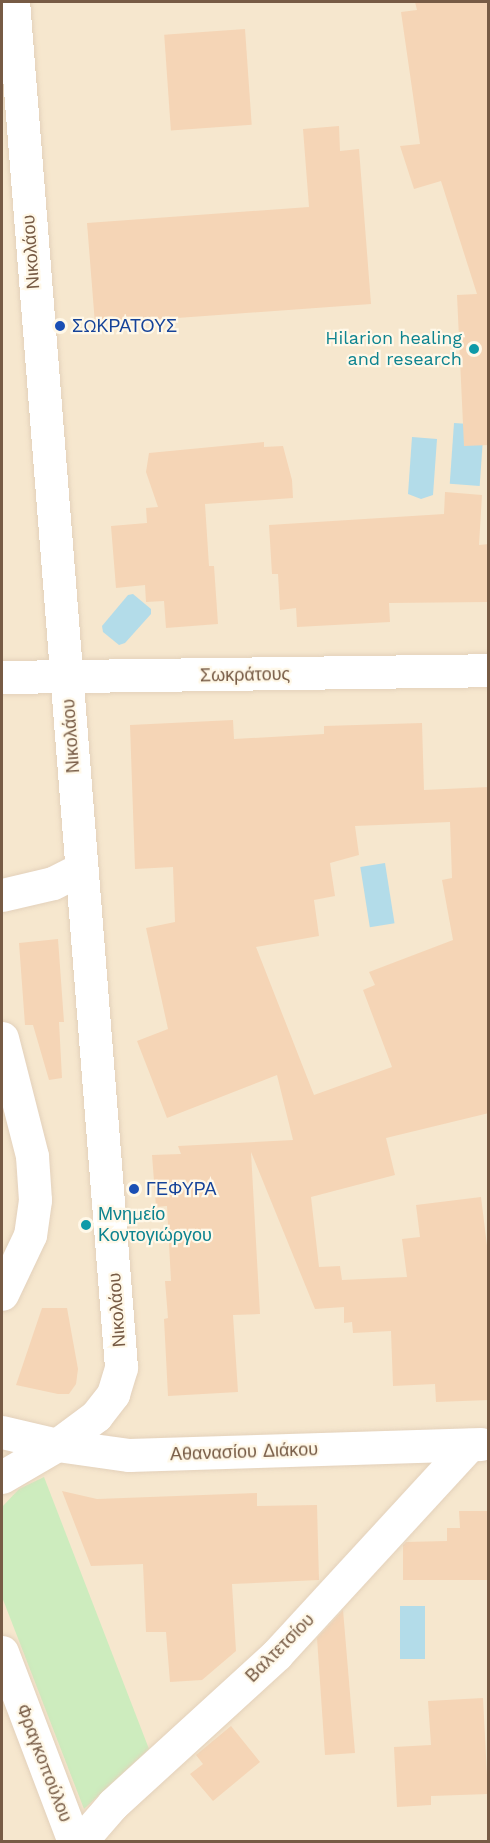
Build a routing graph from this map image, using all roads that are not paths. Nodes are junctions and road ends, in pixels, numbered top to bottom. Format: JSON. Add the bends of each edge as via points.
{"nodes":[{"id":1,"x":13,"y":2,"type":"edge"},
{"id":2,"x":489,"y":670,"type":"edge"},
{"id":3,"x":2,"y":677,"type":"edge"},
{"id":4,"x":67,"y":678,"type":"junction"},
{"id":5,"x":81,"y":869,"type":"junction"},
{"id":6,"x":2,"y":895,"type":"edge"},
{"id":7,"x":2,"y":1038,"type":"edge"},
{"id":8,"x":2,"y":1294,"type":"edge"},
{"id":9,"x":2,"y":1432,"type":"edge"},
{"id":10,"x":479,"y":1444,"type":"edge"},
{"id":11,"x":57,"y":1445,"type":"junction"},
{"id":12,"x":2,"y":1477,"type":"edge"},
{"id":13,"x":2,"y":1652,"type":"edge"},
{"id":14,"x":74,"y":1842,"type":"edge"},
{"id":15,"x":80,"y":1842,"type":"edge"}],
"edges":[{"from":1,"to":4,"type":"street","name":"Νικολάου"},
{"from":2,"to":4,"type":"street","name":"Σωκράτους"},
{"from":3,"to":4,"type":"street","name":"Σωκράτους"},
{"from":4,"to":5,"type":"street","name":"Νικολάου"},
{"from":5,"to":6,"type":"street","via":[[53,883]]},
{"from":5,"to":11,"type":"street","name":"Νικολάου","via":[[122,1367],[113,1394],[96,1416]]},
{"from":7,"to":8,"type":"street","via":[[32,1156],[35,1200],[30,1235]]},
{"from":9,"to":11,"type":"street","name":"Αθανασίου Διάκου"},
{"from":10,"to":11,"type":"street","name":"Αθανασίου Διάκου","via":[[129,1455]]},
{"from":10,"to":15,"type":"street","name":"Βαλτετσίου","via":[[277,1654],[113,1804]]},
{"from":11,"to":12,"type":"street"},
{"from":13,"to":14,"type":"street","name":"Φραγκοπούλου"}]}
